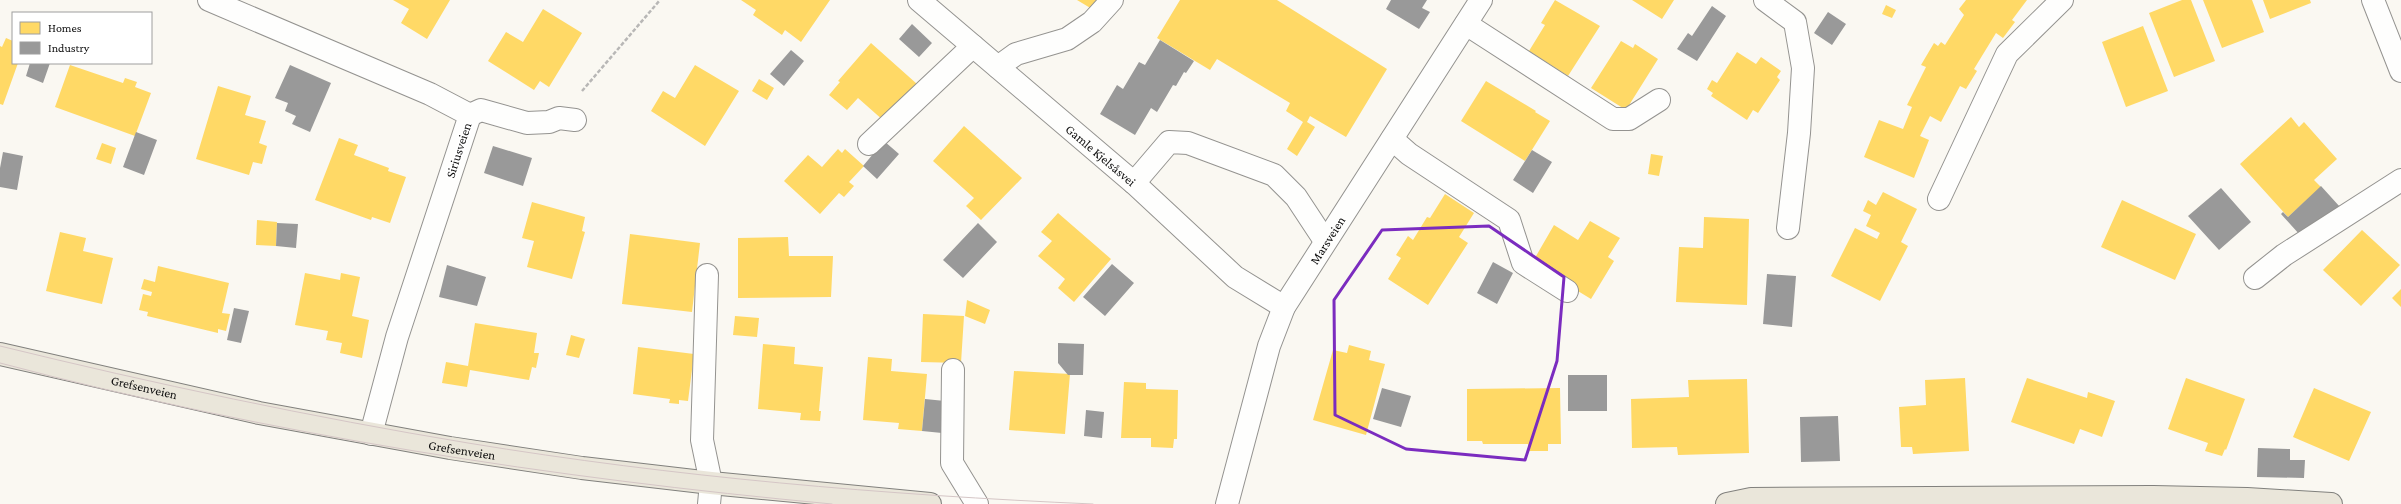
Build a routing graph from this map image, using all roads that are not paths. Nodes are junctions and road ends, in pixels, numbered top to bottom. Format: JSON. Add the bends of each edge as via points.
{"nodes":[{"id":1,"x":210,"y":0,"type":"edge"},
{"id":2,"x":919,"y":0,"type":"edge"},
{"id":3,"x":1112,"y":0,"type":"edge"},
{"id":4,"x":1481,"y":0,"type":"edge"},
{"id":5,"x":1765,"y":0,"type":"edge"},
{"id":6,"x":2062,"y":0,"type":"edge"},
{"id":7,"x":2373,"y":0,"type":"edge"},
{"id":8,"x":1466,"y":24,"type":"junction"},
{"id":9,"x":973,"y":46,"type":"junction"},
{"id":10,"x":998,"y":67,"type":"junction"},
{"id":11,"x":2401,"y":71,"type":"edge"},
{"id":12,"x":1659,"y":100,"type":"dead end"},
{"id":13,"x":470,"y":115,"type":"junction"},
{"id":14,"x":575,"y":120,"type":"dead end"},
{"id":15,"x":1392,"y":140,"type":"junction"},
{"id":16,"x":869,"y":144,"type":"dead end"},
{"id":17,"x":2401,"y":180,"type":"edge"},
{"id":18,"x":1134,"y":183,"type":"junction"},
{"id":19,"x":1939,"y":199,"type":"dead end"},
{"id":20,"x":1788,"y":228,"type":"dead end"},
{"id":21,"x":1325,"y":241,"type":"junction"},
{"id":22,"x":707,"y":275,"type":"dead end"},
{"id":23,"x":2255,"y":278,"type":"dead end"},
{"id":24,"x":1567,"y":291,"type":"dead end"},
{"id":25,"x":1284,"y":307,"type":"junction"},
{"id":26,"x":0,"y":354,"type":"edge"},
{"id":27,"x":953,"y":370,"type":"dead end"},
{"id":28,"x":372,"y":434,"type":"junction"},
{"id":29,"x":710,"y":494,"type":"edge"},
{"id":30,"x":930,"y":504,"type":"edge"},
{"id":31,"x":978,"y":504,"type":"edge"},
{"id":32,"x":1227,"y":504,"type":"edge"},
{"id":33,"x":1727,"y":504,"type":"edge"},
{"id":34,"x":2331,"y":504,"type":"edge"}],
"edges":[{"from":1,"to":13,"type":"street","name":"Siriusveien","via":[[430,94]]},
{"from":2,"to":9,"type":"street","name":"Gamle Kjelsåsvei"},
{"from":3,"to":10,"type":"street","via":[[1092,22],[1067,39],[1016,54]]},
{"from":4,"to":8,"type":"street","name":"Marsveien"},
{"from":5,"to":20,"type":"street","via":[[1795,22],[1803,68],[1799,133]]},
{"from":6,"to":19,"type":"street","via":[[2007,54]]},
{"from":7,"to":11,"type":"street"},
{"from":8,"to":12,"type":"street","via":[[1613,119],[1629,119]]},
{"from":8,"to":15,"type":"street","name":"Marsveien"},
{"from":9,"to":10,"type":"street","name":"Gamle Kjelsåsvei"},
{"from":9,"to":16,"type":"street"},
{"from":10,"to":18,"type":"street","name":"Gamle Kjelsåsvei"},
{"from":13,"to":14,"type":"street","via":[[481,110],[527,123],[549,122],[560,118]]},
{"from":13,"to":28,"type":"street","name":"Siriusveien","via":[[398,336]]},
{"from":15,"to":21,"type":"street","name":"Marsveien"},
{"from":15,"to":24,"type":"street","via":[[1509,220],[1523,263]]},
{"from":17,"to":23,"type":"street","via":[[2284,255]]},
{"from":18,"to":21,"type":"street","via":[[1169,142],[1188,143],[1274,175],[1296,198]]},
{"from":18,"to":25,"type":"street","name":"Gamle Kjelsåsvei","via":[[1235,277]]},
{"from":21,"to":25,"type":"street","name":"Marsveien"},
{"from":22,"to":29,"type":"street","via":[[702,440]]},
{"from":25,"to":32,"type":"street","name":"Marsveien","via":[[1269,346]]},
{"from":26,"to":28,"type":"main road","name":"Grefsenveien","via":[[259,413]]},
{"from":27,"to":31,"type":"street","via":[[952,463]]},
{"from":28,"to":29,"type":"main road","name":"Grefsenveien","via":[[582,468]]},
{"from":29,"to":30,"type":"main road","name":"Grefsenveien"},
{"from":33,"to":34,"type":"main road","via":[[1751,499],[2153,497]]}]}
